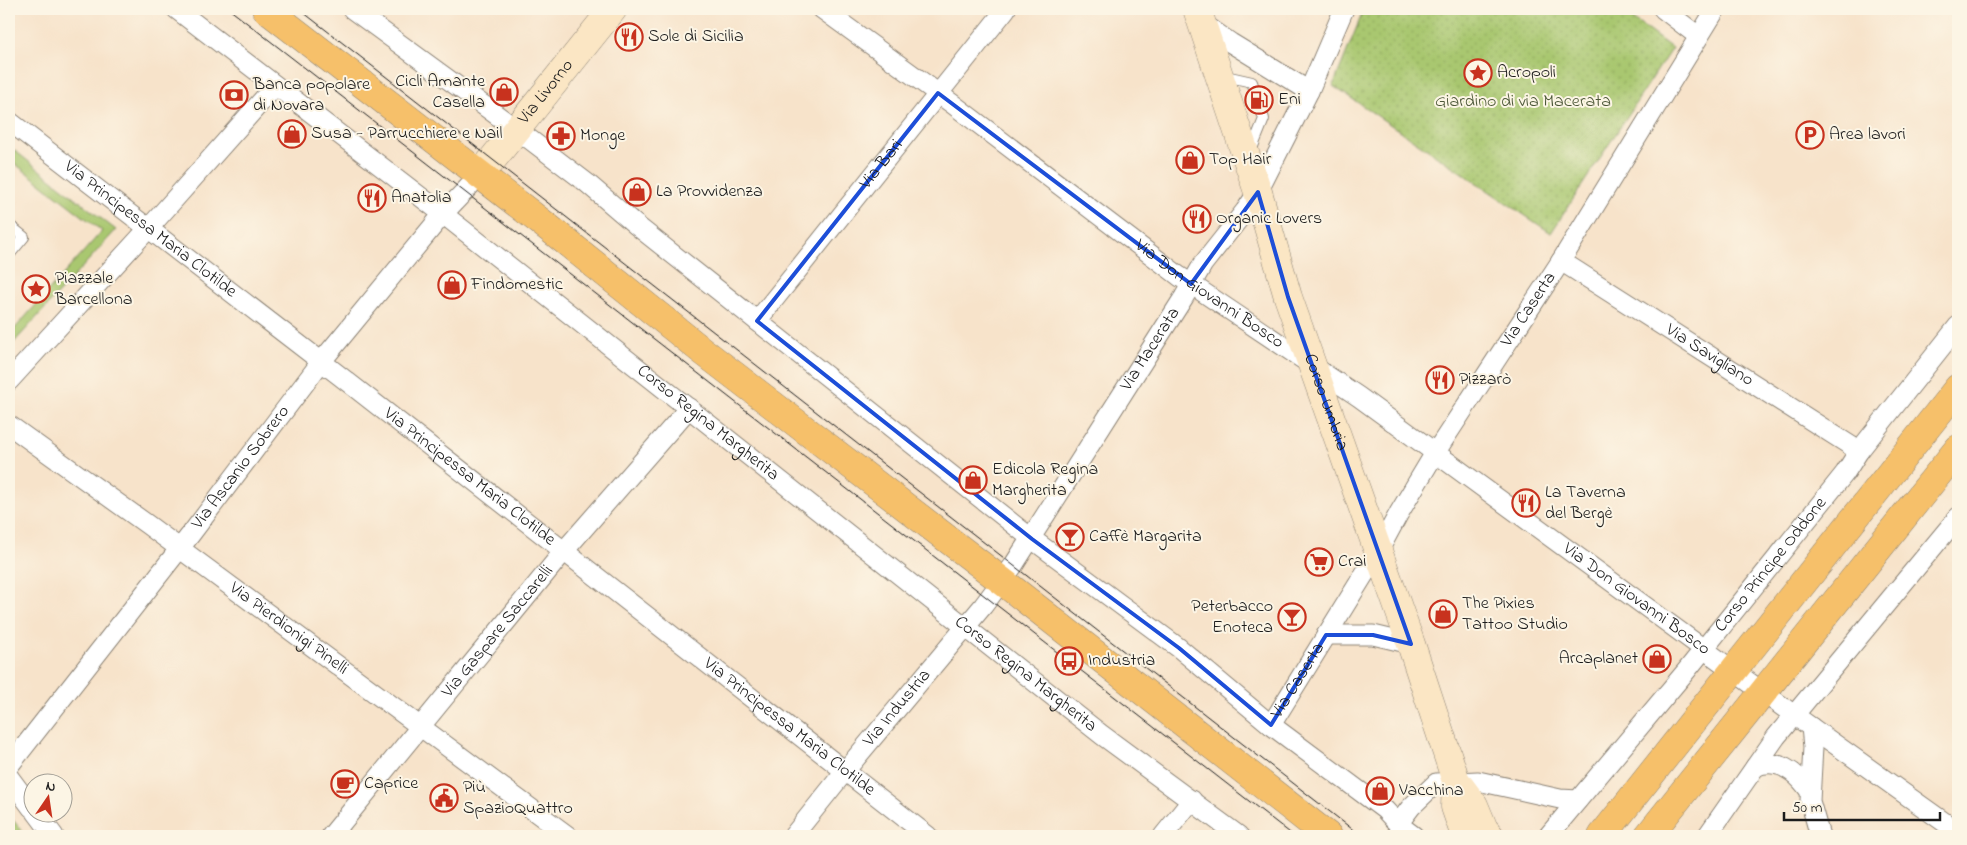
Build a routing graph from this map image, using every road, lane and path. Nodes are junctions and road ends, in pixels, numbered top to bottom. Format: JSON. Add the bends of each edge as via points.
{"nodes":[{"id":1,"x":176,"y":9,"type":"edge"},
{"id":2,"x":266,"y":9,"type":"edge"},
{"id":3,"x":614,"y":9,"type":"edge"},
{"id":4,"x":822,"y":9,"type":"edge"},
{"id":5,"x":1006,"y":9,"type":"edge"},
{"id":6,"x":1344,"y":9,"type":"edge"},
{"id":7,"x":1663,"y":9,"type":"edge"},
{"id":8,"x":1716,"y":9,"type":"edge"},
{"id":9,"x":356,"y":10,"type":"edge"},
{"id":10,"x":1199,"y":15,"type":"edge"},
{"id":11,"x":1698,"y":36,"type":"junction"},
{"id":12,"x":274,"y":86,"type":"junction"},
{"id":13,"x":1309,"y":91,"type":"junction"},
{"id":14,"x":938,"y":93,"type":"junction"},
{"id":15,"x":9,"y":121,"type":"edge"},
{"id":16,"x":517,"y":129,"type":"junction"},
{"id":17,"x":480,"y":174,"type":"junction"},
{"id":18,"x":1258,"y":192,"type":"junction"},
{"id":19,"x":443,"y":214,"type":"junction"},
{"id":20,"x":9,"y":226,"type":"edge"},
{"id":21,"x":148,"y":229,"type":"junction"},
{"id":22,"x":9,"y":255,"type":"edge"},
{"id":23,"x":1561,"y":261,"type":"junction"},
{"id":24,"x":1191,"y":284,"type":"junction"},
{"id":25,"x":757,"y":321,"type":"junction"},
{"id":26,"x":1958,"y":326,"type":"edge"},
{"id":27,"x":321,"y":362,"type":"junction"},
{"id":28,"x":1313,"y":367,"type":"junction"},
{"id":29,"x":9,"y":381,"type":"edge"},
{"id":30,"x":1958,"y":388,"type":"edge"},
{"id":31,"x":689,"y":408,"type":"junction"},
{"id":32,"x":9,"y":425,"type":"edge"},
{"id":33,"x":1958,"y":449,"type":"edge"},
{"id":34,"x":1859,"y":451,"type":"junction"},
{"id":35,"x":1435,"y":453,"type":"junction"},
{"id":36,"x":1956,"y":524,"type":"edge"},
{"id":37,"x":1032,"y":539,"type":"junction"},
{"id":38,"x":180,"y":549,"type":"junction"},
{"id":39,"x":564,"y":550,"type":"junction"},
{"id":40,"x":1378,"y":552,"type":"junction"},
{"id":41,"x":1002,"y":580,"type":"junction"},
{"id":42,"x":966,"y":626,"type":"junction"},
{"id":43,"x":1326,"y":635,"type":"junction"},
{"id":44,"x":1411,"y":644,"type":"junction"},
{"id":45,"x":1704,"y":649,"type":"junction"},
{"id":46,"x":1734,"y":670,"type":"junction"},
{"id":47,"x":1763,"y":692,"type":"junction"},
{"id":48,"x":1794,"y":715,"type":"junction"},
{"id":49,"x":1271,"y":725,"type":"junction"},
{"id":50,"x":1811,"y":727,"type":"junction"},
{"id":51,"x":420,"y":728,"type":"junction"},
{"id":52,"x":9,"y":766,"type":"edge"},
{"id":53,"x":1754,"y":767,"type":"junction"},
{"id":54,"x":845,"y":771,"type":"junction"},
{"id":55,"x":9,"y":777,"type":"edge"},
{"id":56,"x":1456,"y":781,"type":"junction"},
{"id":57,"x":1809,"y":790,"type":"junction"},
{"id":58,"x":22,"y":795,"type":"edge"},
{"id":59,"x":1192,"y":800,"type":"junction"},
{"id":60,"x":1578,"y":800,"type":"junction"},
{"id":61,"x":44,"y":822,"type":"edge"},
{"id":62,"x":1398,"y":824,"type":"junction"},
{"id":63,"x":1958,"y":832,"type":"edge"},
{"id":64,"x":54,"y":836,"type":"edge"},
{"id":65,"x":331,"y":836,"type":"edge"},
{"id":66,"x":568,"y":836,"type":"edge"},
{"id":67,"x":793,"y":836,"type":"edge"},
{"id":68,"x":928,"y":836,"type":"edge"},
{"id":69,"x":1163,"y":836,"type":"edge"},
{"id":70,"x":1239,"y":836,"type":"edge"},
{"id":71,"x":1328,"y":836,"type":"edge"},
{"id":72,"x":1414,"y":836,"type":"edge"},
{"id":73,"x":1465,"y":836,"type":"edge"},
{"id":74,"x":1490,"y":836,"type":"edge"},
{"id":75,"x":1548,"y":836,"type":"edge"},
{"id":76,"x":1602,"y":836,"type":"edge"},
{"id":77,"x":1648,"y":836,"type":"edge"},
{"id":78,"x":1707,"y":836,"type":"edge"},
{"id":79,"x":1820,"y":836,"type":"edge"}],
"edges":[{"from":1,"to":12,"type":"street","name":"Corso Regina Margherita"},
{"from":2,"to":17,"type":"main road"},
{"from":3,"to":16,"type":"main road","name":"Via Livorno"},
{"from":4,"to":14,"type":"street","name":"Via Don Giovanni Bosco"},
{"from":5,"to":14,"type":"street","name":"Via Bari"},
{"from":6,"to":13,"type":"street","name":"Via Macerata"},
{"from":7,"to":11,"type":"street"},
{"from":8,"to":11,"type":"street","name":"Via Caserta"},
{"from":9,"to":16,"type":"street"},
{"from":10,"to":13,"type":"street","name":"Corso Umbria","via":[[1231,43]]},
{"from":10,"to":18,"type":"main road","name":"Corso Umbria"},
{"from":11,"to":23,"type":"street","name":"Via Caserta"},
{"from":12,"to":19,"type":"street","name":"Corso Regina Margherita"},
{"from":12,"to":21,"type":"street"},
{"from":13,"to":18,"type":"street","name":"Via Macerata"},
{"from":14,"to":24,"type":"street","name":"Via Don Giovanni Bosco"},
{"from":14,"to":25,"type":"street","name":"Via Bari"},
{"from":15,"to":21,"type":"street","name":"Via Principessa Maria Clotilde"},
{"from":16,"to":17,"type":"main road","name":"Via Livorno"},
{"from":16,"to":25,"type":"street"},
{"from":17,"to":19,"type":"street","name":"Via Ascanio Sobrero"},
{"from":17,"to":41,"type":"main road"},
{"from":18,"to":24,"type":"street","name":"Via Macerata"},
{"from":18,"to":28,"type":"main road","name":"Corso Umbria","via":[[1288,297]]},
{"from":19,"to":27,"type":"street","name":"Via Ascanio Sobrero"},
{"from":19,"to":31,"type":"street","name":"Corso Regina Margherita"},
{"from":20,"to":22,"type":"lane","via":[[24,238]]},
{"from":21,"to":27,"type":"street","name":"Via Principessa Maria Clotilde"},
{"from":21,"to":29,"type":"street"},
{"from":23,"to":34,"type":"street","name":"Via Savigliano"},
{"from":23,"to":35,"type":"street","name":"Via Caserta"},
{"from":24,"to":28,"type":"street","name":"Via Don Giovanni Bosco"},
{"from":24,"to":37,"type":"street","name":"Via Macerata"},
{"from":25,"to":37,"type":"street"},
{"from":26,"to":34,"type":"street","name":"Corso Principe Oddone"},
{"from":27,"to":38,"type":"street","name":"Via Ascanio Sobrero"},
{"from":27,"to":39,"type":"street","name":"Via Principessa Maria Clotilde"},
{"from":28,"to":35,"type":"street","name":"Via Don Giovanni Bosco"},
{"from":28,"to":40,"type":"main road","name":"Corso Umbria"},
{"from":30,"to":46,"type":"main road","name":"Corso Principe Oddone"},
{"from":31,"to":39,"type":"street","name":"Via Gaspare Saccarelli"},
{"from":31,"to":42,"type":"street","name":"Corso Regina Margherita"},
{"from":32,"to":38,"type":"street","name":"Via Pierdionigi Pinelli"},
{"from":33,"to":47,"type":"main road"},
{"from":34,"to":45,"type":"street","name":"Corso Principe Oddone","via":[[1845,473]]},
{"from":35,"to":40,"type":"street","name":"Via Caserta"},
{"from":35,"to":45,"type":"street","name":"Via Don Giovanni Bosco"},
{"from":36,"to":48,"type":"street"},
{"from":37,"to":41,"type":"street","name":"Via Macerata"},
{"from":37,"to":49,"type":"street","via":[[1179,648]]},
{"from":38,"to":51,"type":"street","name":"Via Pierdionigi Pinelli"},
{"from":38,"to":52,"type":"street","name":"Via Ascanio Sobrero"},
{"from":39,"to":51,"type":"street","name":"Via Gaspare Saccarelli"},
{"from":39,"to":54,"type":"street","name":"Via Principessa Maria Clotilde"},
{"from":40,"to":43,"type":"street","name":"Via Caserta"},
{"from":40,"to":44,"type":"main road","name":"Corso Umbria"},
{"from":41,"to":42,"type":"street","name":"Via Industria"},
{"from":41,"to":71,"type":"main road"},
{"from":42,"to":54,"type":"street","name":"Via Industria"},
{"from":42,"to":59,"type":"street","name":"Corso Regina Margherita","via":[[1102,735]]},
{"from":43,"to":44,"type":"street","name":"Via Caserta","via":[[1373,635]]},
{"from":43,"to":49,"type":"street","name":"Via Caserta"},
{"from":44,"to":56,"type":"main road","name":"Corso Umbria"},
{"from":45,"to":46,"type":"street","name":"Via Don Giovanni Bosco"},
{"from":45,"to":60,"type":"street","name":"Corso Principe Oddone"},
{"from":46,"to":47,"type":"street","name":"Via Don Giovanni Bosco"},
{"from":46,"to":76,"type":"main road","name":"Corso Principe Oddone"},
{"from":47,"to":48,"type":"street","name":"Via Don Giovanni Bosco"},
{"from":47,"to":77,"type":"main road"},
{"from":48,"to":50,"type":"street","name":"Via Don Giovanni Bosco"},
{"from":48,"to":53,"type":"street"},
{"from":49,"to":62,"type":"street","via":[[1385,810]]},
{"from":50,"to":57,"type":"street","via":[[1814,748]]},
{"from":50,"to":63,"type":"street","name":"Via Don Giovanni Bosco"},
{"from":51,"to":65,"type":"street","name":"Via Gaspare Saccarelli"},
{"from":51,"to":66,"type":"street","name":"Via Pierdionigi Pinelli"},
{"from":53,"to":57,"type":"street","via":[[1770,763],[1778,765],[1800,778]]},
{"from":53,"to":78,"type":"street"},
{"from":54,"to":67,"type":"street","name":"Via Industria"},
{"from":54,"to":68,"type":"street","name":"Via Principessa Maria Clotilde"},
{"from":55,"to":58,"type":"street"},
{"from":56,"to":60,"type":"street","via":[[1478,781]]},
{"from":56,"to":62,"type":"street","via":[[1436,783]]},
{"from":56,"to":73,"type":"main road","name":"Corso Umbria","via":[[1455,807]]},
{"from":56,"to":74,"type":"main road","name":"Corso Umbria","via":[[1474,805]]},
{"from":57,"to":79,"type":"street"},
{"from":59,"to":69,"type":"street"},
{"from":59,"to":70,"type":"street","name":"Corso Regina Margherita"},
{"from":60,"to":75,"type":"street","name":"Corso Principe Oddone"},
{"from":61,"to":64,"type":"street"},
{"from":62,"to":72,"type":"street"}]}
